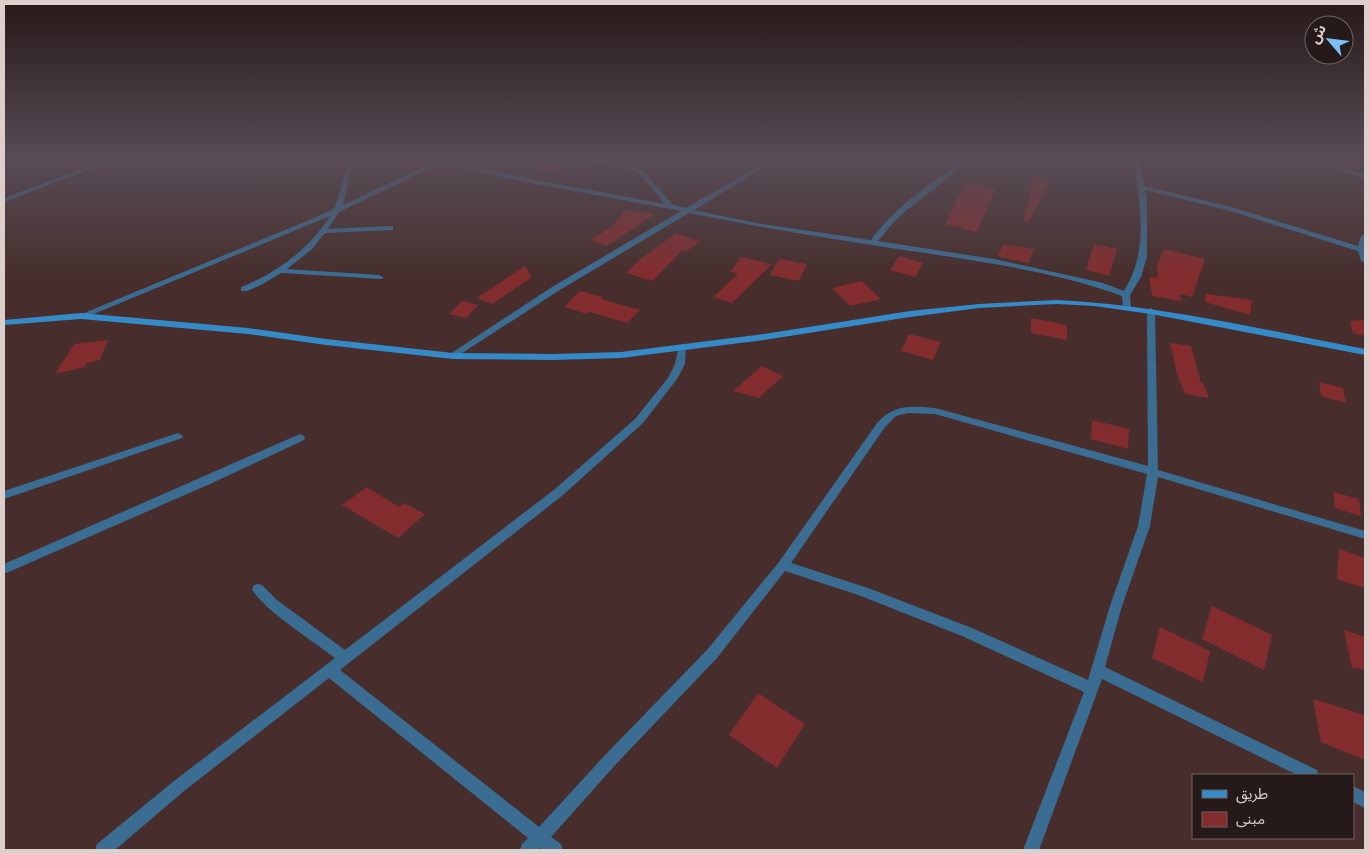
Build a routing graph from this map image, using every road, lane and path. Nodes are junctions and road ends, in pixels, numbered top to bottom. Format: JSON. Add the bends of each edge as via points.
{"nodes":[{"id":1,"x":341,"y":198,"type":"edge"},
{"id":2,"x":362,"y":198,"type":"edge"},
{"id":3,"x":622,"y":198,"type":"edge"},
{"id":4,"x":663,"y":198,"type":"edge"},
{"id":5,"x":711,"y":198,"type":"edge"},
{"id":6,"x":920,"y":198,"type":"edge"},
{"id":7,"x":1143,"y":198,"type":"edge"},
{"id":8,"x":1187,"y":198,"type":"edge"},
{"id":9,"x":671,"y":207,"type":"junction"},
{"id":10,"x":338,"y":209,"type":"junction"},
{"id":11,"x":690,"y":211,"type":"junction"},
{"id":12,"x":390,"y":228,"type":"dead end"},
{"id":13,"x":322,"y":231,"type":"junction"},
{"id":14,"x":1365,"y":236,"type":"edge"},
{"id":15,"x":873,"y":243,"type":"junction"},
{"id":16,"x":1362,"y":250,"type":"junction"},
{"id":17,"x":1365,"y":260,"type":"edge"},
{"id":18,"x":280,"y":271,"type":"junction"},
{"id":19,"x":379,"y":277,"type":"dead end"},
{"id":20,"x":244,"y":289,"type":"dead end"},
{"id":21,"x":1126,"y":295,"type":"junction"},
{"id":22,"x":1127,"y":307,"type":"junction"},
{"id":23,"x":1151,"y":311,"type":"junction"},
{"id":24,"x":81,"y":316,"type":"junction"},
{"id":25,"x":4,"y":323,"type":"edge"},
{"id":26,"x":682,"y":347,"type":"junction"},
{"id":27,"x":1365,"y":352,"type":"edge"},
{"id":28,"x":453,"y":356,"type":"junction"},
{"id":29,"x":178,"y":436,"type":"dead end"},
{"id":30,"x":300,"y":438,"type":"dead end"},
{"id":31,"x":1153,"y":472,"type":"junction"},
{"id":32,"x":4,"y":495,"type":"edge"},
{"id":33,"x":1365,"y":535,"type":"edge"},
{"id":34,"x":784,"y":565,"type":"junction"},
{"id":35,"x":4,"y":569,"type":"edge"},
{"id":36,"x":258,"y":589,"type":"dead end"},
{"id":37,"x":344,"y":657,"type":"junction"},
{"id":38,"x":330,"y":670,"type":"junction"},
{"id":39,"x":1098,"y":670,"type":"junction"},
{"id":40,"x":1092,"y":689,"type":"junction"},
{"id":41,"x":1310,"y":774,"type":"edge"},
{"id":42,"x":539,"y":836,"type":"junction"},
{"id":43,"x":103,"y":850,"type":"edge"},
{"id":44,"x":528,"y":850,"type":"edge"},
{"id":45,"x":555,"y":850,"type":"edge"},
{"id":46,"x":1032,"y":850,"type":"edge"}],
"edges":[{"from":1,"to":10,"type":"street"},
{"from":2,"to":10,"type":"street"},
{"from":3,"to":9,"type":"street"},
{"from":4,"to":9,"type":"street"},
{"from":5,"to":11,"type":"street"},
{"from":6,"to":15,"type":"street","via":[[882,230]]},
{"from":7,"to":21,"type":"street","via":[[1142,256],[1137,277]]},
{"from":8,"to":16,"type":"street"},
{"from":9,"to":11,"type":"street"},
{"from":10,"to":13,"type":"street"},
{"from":10,"to":24,"type":"street"},
{"from":11,"to":15,"type":"street"},
{"from":11,"to":28,"type":"street","via":[[555,289]]},
{"from":12,"to":13,"type":"street"},
{"from":13,"to":18,"type":"street"},
{"from":14,"to":16,"type":"street"},
{"from":15,"to":21,"type":"street","via":[[994,261],[1100,284]]},
{"from":16,"to":17,"type":"street"},
{"from":18,"to":19,"type":"street"},
{"from":18,"to":20,"type":"street"},
{"from":21,"to":22,"type":"street"},
{"from":22,"to":23,"type":"main road"},
{"from":22,"to":26,"type":"main road","via":[[1057,302],[979,306]]},
{"from":23,"to":27,"type":"main road"},
{"from":23,"to":31,"type":"street"},
{"from":24,"to":25,"type":"main road"},
{"from":24,"to":28,"type":"main road","via":[[231,329]]},
{"from":26,"to":28,"type":"main road","via":[[621,355]]},
{"from":26,"to":37,"type":"street","via":[[680,364],[672,379],[640,421],[527,518]]},
{"from":29,"to":32,"type":"street"},
{"from":30,"to":35,"type":"street"},
{"from":31,"to":33,"type":"street"},
{"from":31,"to":34,"type":"street","via":[[935,411],[902,411],[892,414],[882,425]]},
{"from":31,"to":39,"type":"street","via":[[1144,526]]},
{"from":34,"to":40,"type":"street","via":[[967,632]]},
{"from":34,"to":42,"type":"street","via":[[712,654]]},
{"from":36,"to":37,"type":"street"},
{"from":37,"to":38,"type":"street"},
{"from":38,"to":42,"type":"street"},
{"from":38,"to":43,"type":"street","via":[[179,786]]},
{"from":39,"to":40,"type":"street"},
{"from":39,"to":41,"type":"street"},
{"from":40,"to":46,"type":"street"},
{"from":42,"to":44,"type":"street"},
{"from":42,"to":45,"type":"street"}]}
